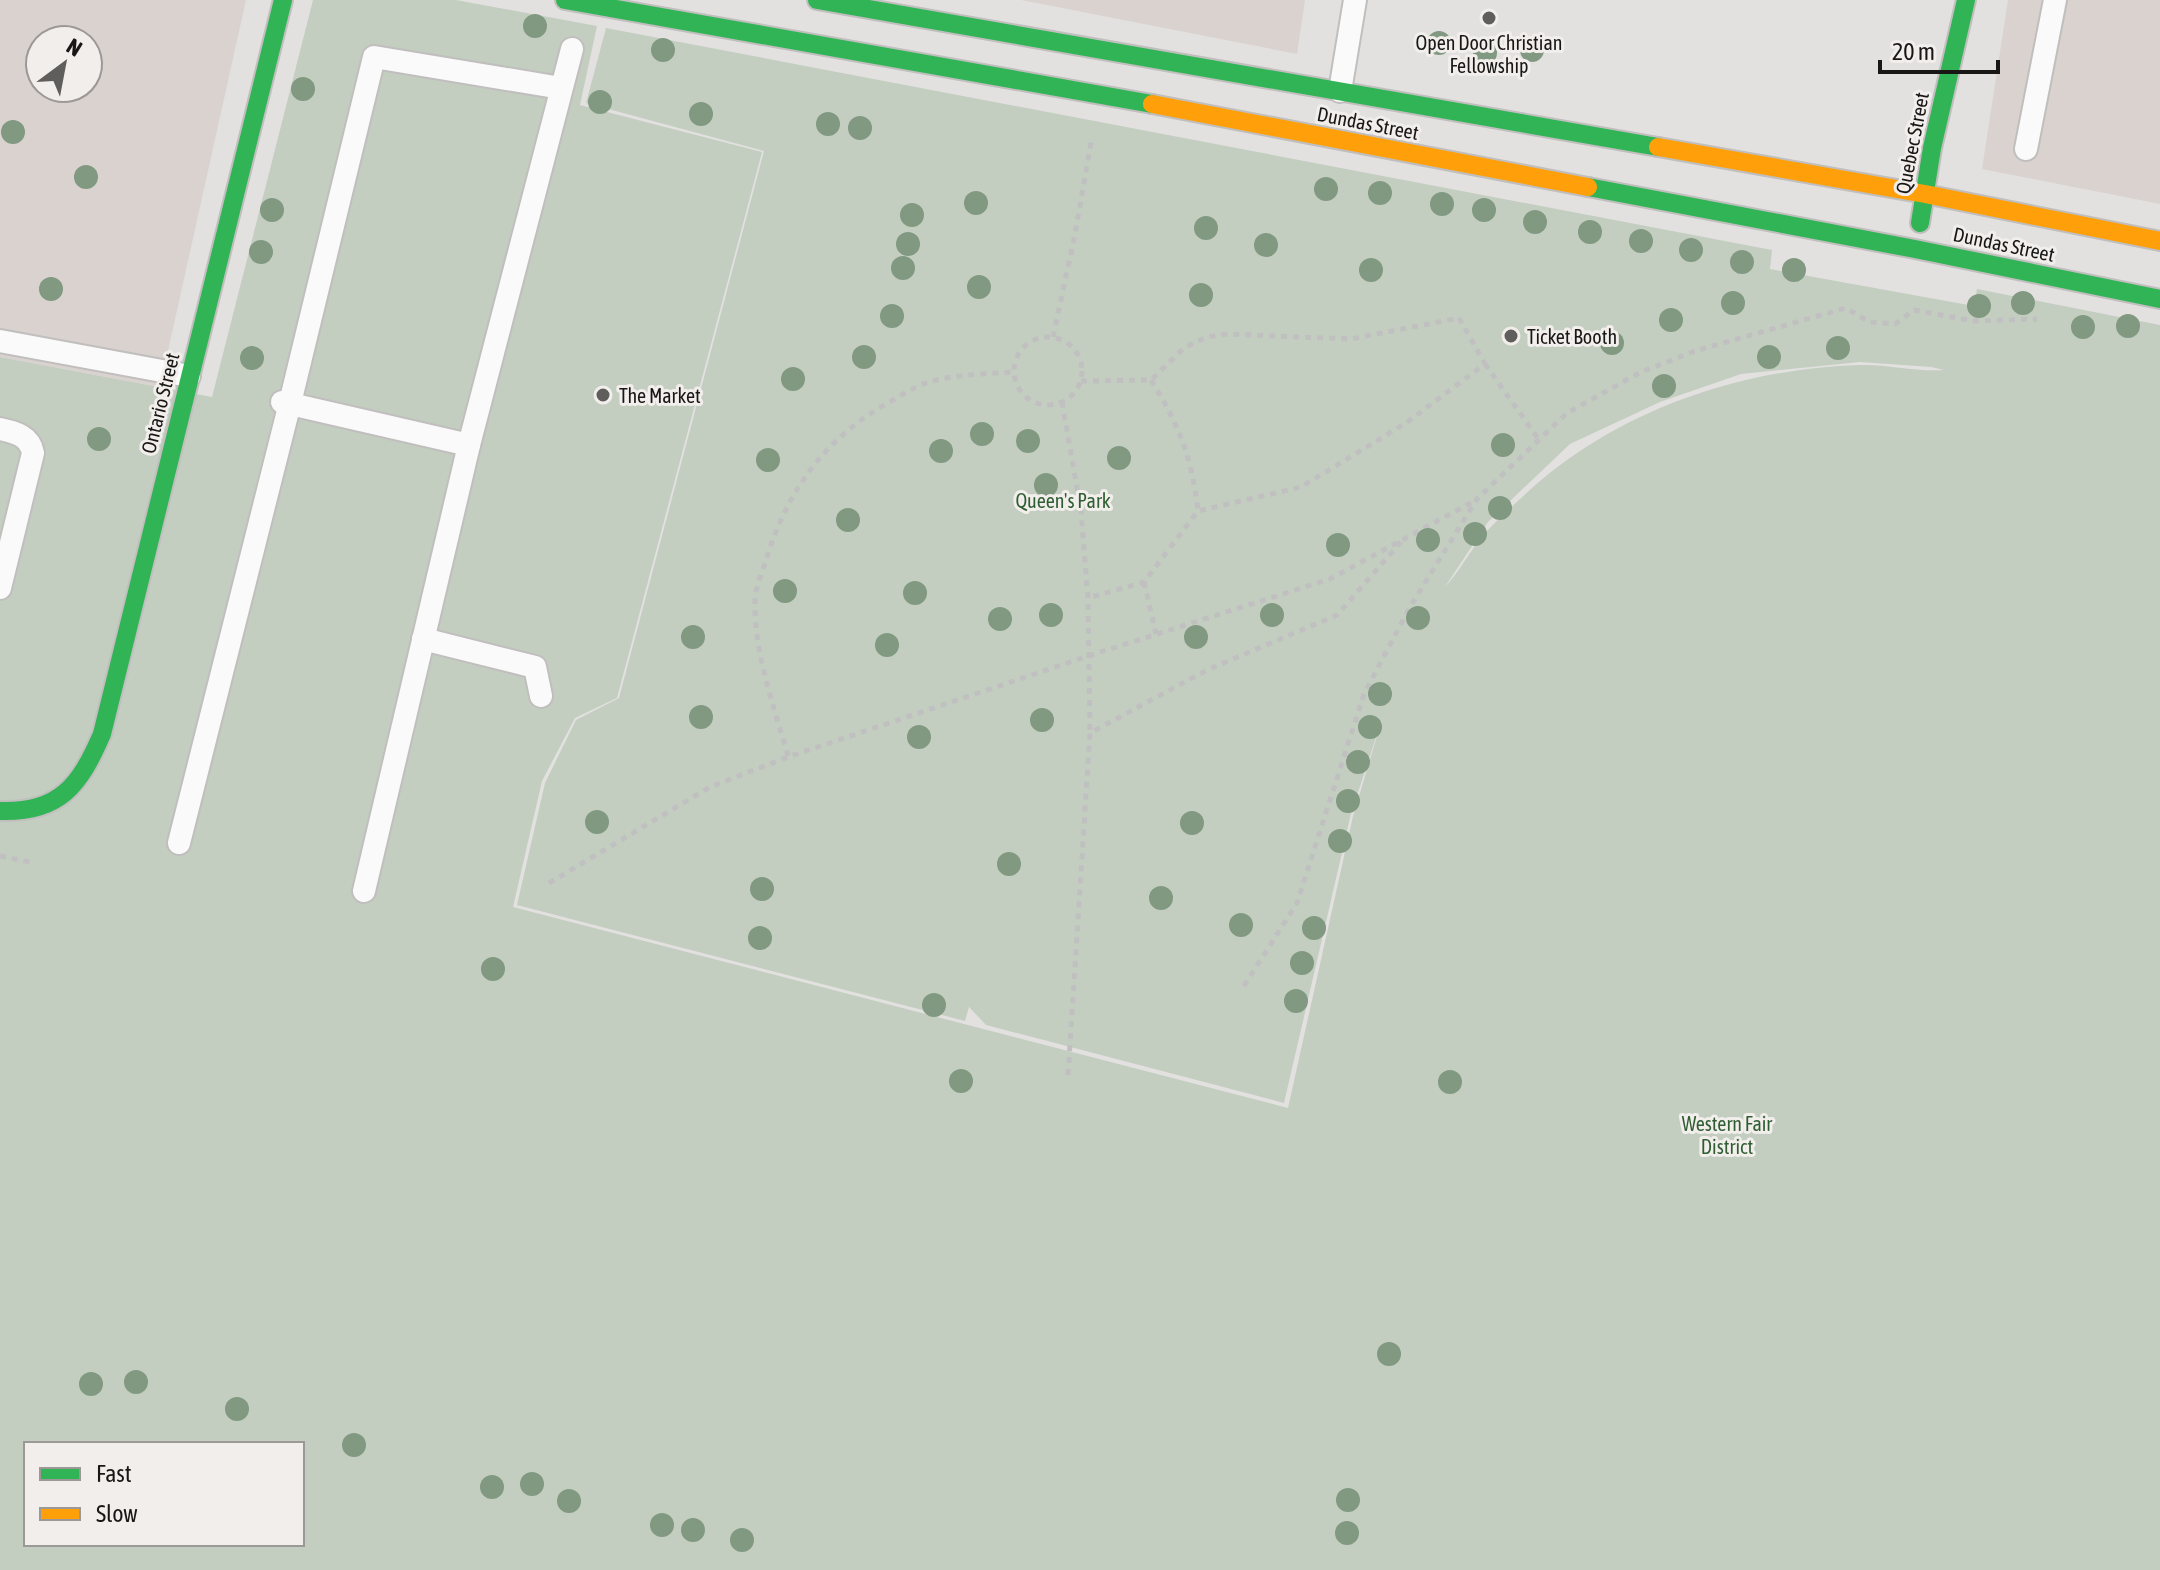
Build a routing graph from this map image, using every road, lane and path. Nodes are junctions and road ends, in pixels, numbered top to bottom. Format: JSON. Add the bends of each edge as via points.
{"nodes":[{"id":1,"x":283,"y":0,"type":"edge"},
{"id":2,"x":565,"y":0,"type":"edge"},
{"id":3,"x":817,"y":0,"type":"edge"},
{"id":4,"x":961,"y":0,"type":"edge"},
{"id":5,"x":1355,"y":0,"type":"edge"},
{"id":6,"x":1966,"y":0,"type":"edge"},
{"id":7,"x":2055,"y":0,"type":"edge"},
{"id":8,"x":957,"y":25,"type":"junction"},
{"id":9,"x":572,"y":49,"type":"dead end"},
{"id":10,"x":561,"y":88,"type":"junction"},
{"id":11,"x":1340,"y":91,"type":"junction"},
{"id":12,"x":1091,"y":142,"type":"dead end"},
{"id":13,"x":2026,"y":149,"type":"dead end"},
{"id":14,"x":1925,"y":194,"type":"junction"},
{"id":15,"x":2160,"y":241,"type":"edge"},
{"id":16,"x":1915,"y":249,"type":"junction"},
{"id":17,"x":2160,"y":299,"type":"edge"},
{"id":18,"x":2047,"y":319,"type":"dead end"},
{"id":19,"x":1053,"y":337,"type":"junction"},
{"id":20,"x":0,"y":341,"type":"edge"},
{"id":21,"x":1485,"y":364,"type":"junction"},
{"id":22,"x":1014,"y":372,"type":"junction"},
{"id":23,"x":189,"y":376,"type":"junction"},
{"id":24,"x":1151,"y":380,"type":"junction"},
{"id":25,"x":1081,"y":381,"type":"junction"},
{"id":26,"x":286,"y":402,"type":"junction"},
{"id":27,"x":1062,"y":402,"type":"junction"},
{"id":28,"x":0,"y":429,"type":"edge"},
{"id":29,"x":1539,"y":440,"type":"junction"},
{"id":30,"x":469,"y":445,"type":"junction"},
{"id":31,"x":1477,"y":499,"type":"junction"},
{"id":32,"x":1198,"y":511,"type":"junction"},
{"id":33,"x":1404,"y":538,"type":"junction"},
{"id":34,"x":1144,"y":582,"type":"junction"},
{"id":35,"x":0,"y":588,"type":"edge"},
{"id":36,"x":1088,"y":598,"type":"junction"},
{"id":37,"x":1156,"y":634,"type":"junction"},
{"id":38,"x":423,"y":639,"type":"junction"},
{"id":39,"x":1088,"y":656,"type":"junction"},
{"id":40,"x":541,"y":696,"type":"dead end"},
{"id":41,"x":1090,"y":733,"type":"junction"},
{"id":42,"x":788,"y":757,"type":"junction"},
{"id":43,"x":0,"y":811,"type":"edge"},
{"id":44,"x":179,"y":843,"type":"dead end"},
{"id":45,"x":0,"y":856,"type":"edge"},
{"id":46,"x":30,"y":862,"type":"dead end"},
{"id":47,"x":549,"y":883,"type":"dead end"},
{"id":48,"x":364,"y":891,"type":"dead end"},
{"id":49,"x":1244,"y":986,"type":"dead end"},
{"id":50,"x":1068,"y":1075,"type":"dead end"}],
"edges":[{"from":1,"to":23,"type":"main road","name":"Ontario Street"},
{"from":2,"to":16,"type":"main road","name":"Dundas Street","via":[[1132,100]]},
{"from":3,"to":8,"type":"main road","name":"Dundas Street"},
{"from":4,"to":8,"type":"lane"},
{"from":5,"to":11,"type":"lane"},
{"from":6,"to":14,"type":"main road","name":"Quebec Street"},
{"from":7,"to":13,"type":"lane"},
{"from":8,"to":11,"type":"main road","name":"Dundas Street"},
{"from":9,"to":10,"type":"lane"},
{"from":10,"to":26,"type":"lane","via":[[374,57]]},
{"from":10,"to":30,"type":"lane"},
{"from":11,"to":14,"type":"main road","name":"Dundas Street"},
{"from":12,"to":19,"type":"path"},
{"from":14,"to":15,"type":"main road","name":"Dundas Street"},
{"from":14,"to":16,"type":"main road","name":"Quebec Street"},
{"from":16,"to":17,"type":"main road","name":"Dundas Street"},
{"from":18,"to":29,"type":"path","via":[[1974,321],[1914,310],[1895,324],[1869,322],[1846,308],[1641,372],[1567,413]]},
{"from":19,"to":22,"type":"path","via":[[1023,348]]},
{"from":19,"to":25,"type":"path","via":[[1080,358]]},
{"from":20,"to":23,"type":"lane"},
{"from":21,"to":24,"type":"path","via":[[1459,318],[1351,339],[1207,337],[1185,347]]},
{"from":21,"to":29,"type":"path"},
{"from":21,"to":32,"type":"path","via":[[1406,423],[1301,487]]},
{"from":22,"to":27,"type":"path","via":[[1019,388],[1034,402]]},
{"from":22,"to":42,"type":"path","via":[[951,377],[894,399],[836,440],[793,495],[776,529],[755,597],[757,642]]},
{"from":23,"to":43,"type":"main road","name":"Ontario Street","via":[[102,734],[84,773],[54,802],[32,810]]},
{"from":24,"to":25,"type":"path"},
{"from":24,"to":32,"type":"path","via":[[1185,445]]},
{"from":25,"to":27,"type":"path"},
{"from":26,"to":30,"type":"lane"},
{"from":26,"to":44,"type":"lane"},
{"from":27,"to":36,"type":"path","via":[[1081,511]]},
{"from":28,"to":35,"type":"lane","via":[[24,437],[33,453]]},
{"from":29,"to":31,"type":"path"},
{"from":30,"to":38,"type":"lane"},
{"from":31,"to":33,"type":"path"},
{"from":31,"to":49,"type":"path","via":[[1364,694],[1297,903]]},
{"from":32,"to":34,"type":"path"},
{"from":33,"to":37,"type":"path","via":[[1330,579]]},
{"from":33,"to":41,"type":"path","via":[[1337,615],[1207,670]]},
{"from":34,"to":36,"type":"path"},
{"from":34,"to":37,"type":"path"},
{"from":36,"to":39,"type":"path"},
{"from":37,"to":39,"type":"path"},
{"from":38,"to":40,"type":"lane","via":[[535,667]]},
{"from":38,"to":48,"type":"lane"},
{"from":39,"to":41,"type":"path"},
{"from":39,"to":42,"type":"path"},
{"from":41,"to":50,"type":"path"},
{"from":42,"to":47,"type":"path","via":[[710,787]]},
{"from":45,"to":46,"type":"path"}]}
